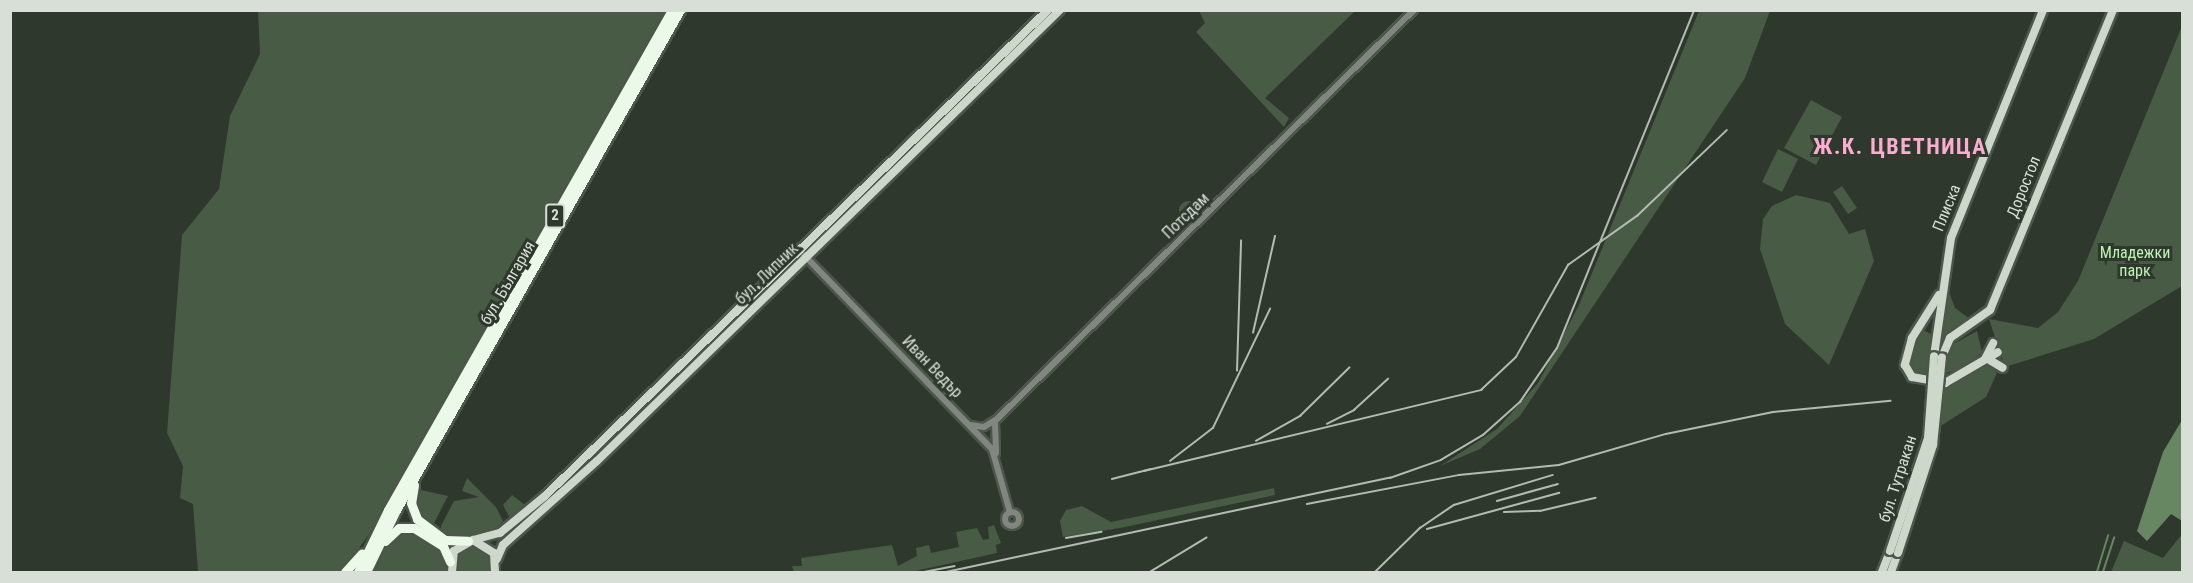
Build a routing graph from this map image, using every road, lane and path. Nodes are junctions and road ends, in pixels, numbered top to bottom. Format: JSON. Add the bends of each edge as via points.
{"nodes":[{"id":1,"x":672,"y":10,"type":"edge"},
{"id":2,"x":680,"y":10,"type":"edge"},
{"id":3,"x":1048,"y":10,"type":"edge"},
{"id":4,"x":1414,"y":10,"type":"edge"},
{"id":5,"x":2043,"y":10,"type":"edge"},
{"id":6,"x":2113,"y":10,"type":"edge"},
{"id":7,"x":1058,"y":11,"type":"edge"},
{"id":8,"x":803,"y":254,"type":"junction"},
{"id":9,"x":1940,"y":295,"type":"junction"},
{"id":10,"x":1919,"y":323,"type":"junction"},
{"id":11,"x":1936,"y":328,"type":"junction"},
{"id":12,"x":1994,"y":343,"type":"dead end"},
{"id":13,"x":1998,"y":352,"type":"dead end"},
{"id":14,"x":1938,"y":357,"type":"junction"},
{"id":15,"x":1985,"y":361,"type":"junction"},
{"id":16,"x":2003,"y":368,"type":"dead end"},
{"id":17,"x":644,"y":409,"type":"junction"},
{"id":18,"x":997,"y":419,"type":"junction"},
{"id":19,"x":970,"y":425,"type":"junction"},
{"id":20,"x":427,"y":457,"type":"junction"},
{"id":21,"x":997,"y":457,"type":"junction"},
{"id":22,"x":1010,"y":512,"type":"dead end"},
{"id":23,"x":383,"y":521,"type":"junction"},
{"id":24,"x":470,"y":541,"type":"junction"},
{"id":25,"x":1894,"y":552,"type":"junction"},
{"id":26,"x":496,"y":559,"type":"junction"},
{"id":27,"x":451,"y":569,"type":"edge"},
{"id":28,"x":367,"y":570,"type":"edge"},
{"id":29,"x":345,"y":573,"type":"edge"},
{"id":30,"x":358,"y":573,"type":"edge"},
{"id":31,"x":495,"y":573,"type":"edge"},
{"id":32,"x":1882,"y":573,"type":"edge"},
{"id":33,"x":1891,"y":573,"type":"edge"}],
"edges":[{"from":1,"to":23,"type":"highway","name":"бул. България","number":"2"},
{"from":2,"to":20,"type":"highway","name":"бул. България","number":"2"},
{"from":3,"to":8,"type":"main road","name":"бул. Липник"},
{"from":4,"to":18,"type":"street","name":"Потсдам"},
{"from":5,"to":9,"type":"main road","name":"Плиска","via":[[1951,238]]},
{"from":6,"to":14,"type":"main road","name":"Доростол","via":[[1990,310],[1950,338]]},
{"from":7,"to":8,"type":"main road","name":"бул. Липник"},
{"from":8,"to":17,"type":"main road","name":"бул. Липник"},
{"from":8,"to":19,"type":"street","name":"Иван Ведър"},
{"from":9,"to":10,"type":"main road"},
{"from":9,"to":11,"type":"main road","name":"Плиска"},
{"from":10,"to":11,"type":"main road"},
{"from":10,"to":15,"type":"main road","via":[[1905,365],[1916,380],[1945,383]]},
{"from":11,"to":14,"type":"main road","name":"Плиска"},
{"from":12,"to":15,"type":"main road"},
{"from":13,"to":15,"type":"main road"},
{"from":14,"to":25,"type":"main road","name":"бул. Тутракан","bridge":true,"via":[[1928,438]]},
{"from":15,"to":16,"type":"main road"},
{"from":17,"to":24,"type":"main road","name":"бул. Липник","via":[[511,525]]},
{"from":17,"to":26,"type":"main road","name":"бул. Липник","via":[[503,545]]},
{"from":18,"to":19,"type":"street","via":[[984,427]]},
{"from":18,"to":21,"type":"street"},
{"from":19,"to":21,"type":"street","name":"Иван Ведър"},
{"from":20,"to":24,"type":"highway","via":[[411,496],[414,516],[445,540]]},
{"from":20,"to":28,"type":"highway","name":"бул. България","number":"2"},
{"from":21,"to":22,"type":"street","name":"Иван Ведър"},
{"from":23,"to":29,"type":"highway"},
{"from":23,"to":30,"type":"highway","name":"бул. България","number":"2"},
{"from":24,"to":26,"type":"main road","via":[[491,547]]},
{"from":24,"to":27,"type":"main road"},
{"from":25,"to":32,"type":"main road","name":"бул. Тутракан"},
{"from":25,"to":33,"type":"main road","name":"бул. Тутракан"},
{"from":26,"to":31,"type":"main road"},
{"from":27,"to":28,"type":"highway","via":[[441,544],[403,527],[389,535]]}]}
